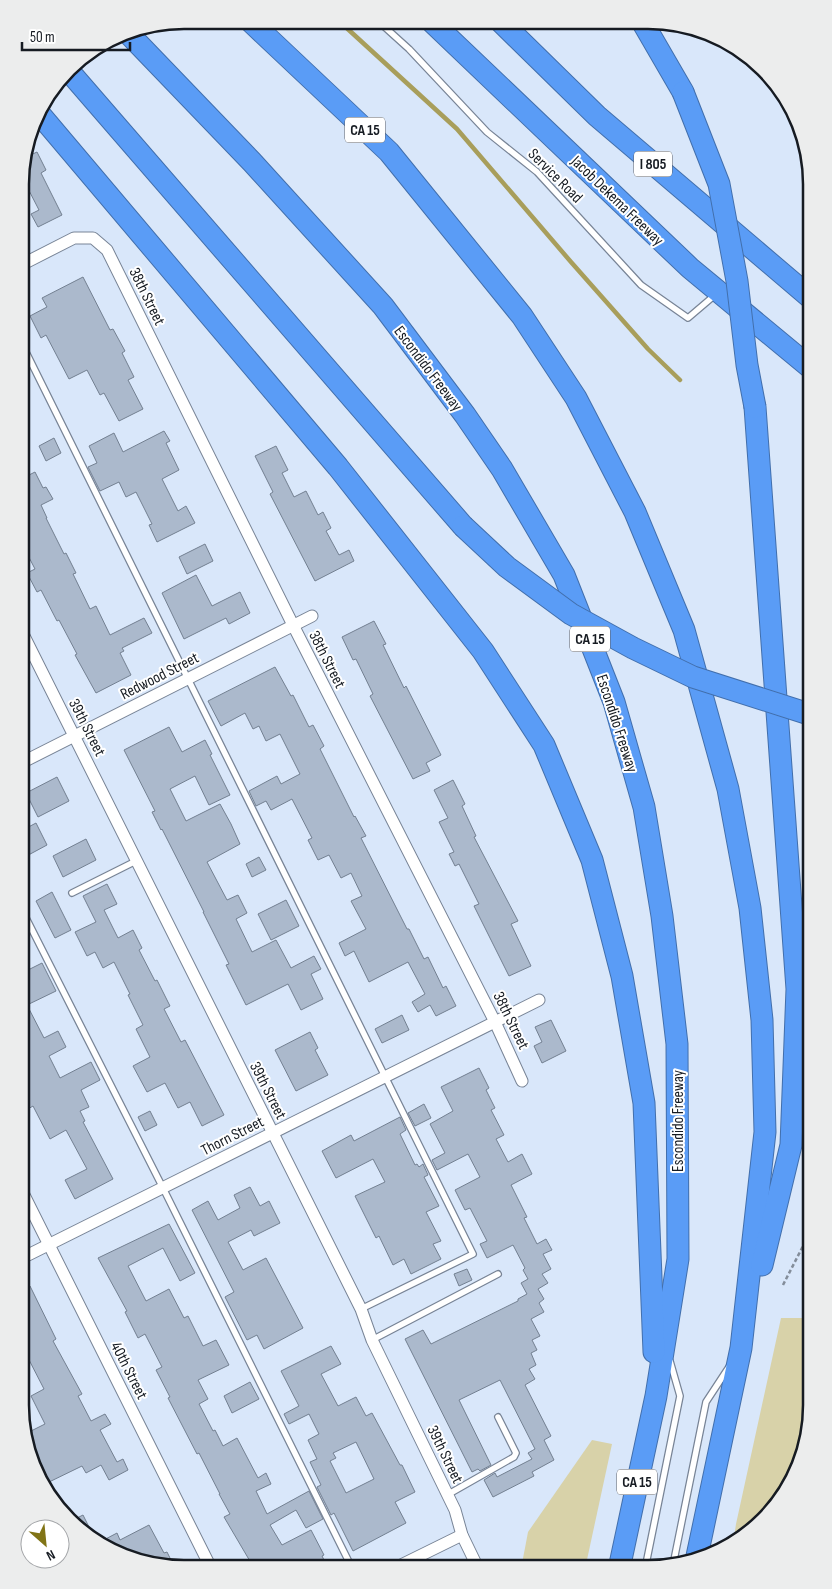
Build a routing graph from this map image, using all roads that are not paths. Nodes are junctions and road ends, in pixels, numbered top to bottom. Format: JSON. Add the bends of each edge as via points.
{"nodes":[{"id":1,"x":259,"y":29,"type":"edge"},
{"id":2,"x":387,"y":29,"type":"edge"},
{"id":3,"x":439,"y":29,"type":"edge"},
{"id":4,"x":508,"y":29,"type":"edge"},
{"id":5,"x":646,"y":29,"type":"edge"},
{"id":6,"x":132,"y":38,"type":"edge"},
{"id":7,"x":73,"y":75,"type":"edge"},
{"id":8,"x":43,"y":119,"type":"edge"},
{"id":9,"x":29,"y":261,"type":"edge"},
{"id":10,"x":803,"y":291,"type":"edge"},
{"id":11,"x":719,"y":292,"type":"junction"},
{"id":12,"x":29,"y":358,"type":"edge"},
{"id":13,"x":803,"y":362,"type":"edge"},
{"id":14,"x":312,"y":616,"type":"dead end"},
{"id":15,"x":293,"y":625,"type":"junction"},
{"id":16,"x":29,"y":646,"type":"edge"},
{"id":17,"x":188,"y":678,"type":"junction"},
{"id":18,"x":803,"y":712,"type":"edge"},
{"id":19,"x":74,"y":736,"type":"junction"},
{"id":20,"x":29,"y":759,"type":"edge"},
{"id":21,"x":136,"y":861,"type":"junction"},
{"id":22,"x":72,"y":894,"type":"dead end"},
{"id":23,"x":29,"y":926,"type":"edge"},
{"id":24,"x":539,"y":1000,"type":"dead end"},
{"id":25,"x":495,"y":1022,"type":"junction"},
{"id":26,"x":385,"y":1077,"type":"junction"},
{"id":27,"x":522,"y":1081,"type":"dead end"},
{"id":28,"x":273,"y":1133,"type":"junction"},
{"id":29,"x":162,"y":1188,"type":"junction"},
{"id":30,"x":29,"y":1205,"type":"edge"},
{"id":31,"x":49,"y":1245,"type":"junction"},
{"id":32,"x":29,"y":1255,"type":"edge"},
{"id":33,"x":498,"y":1274,"type":"dead end"},
{"id":34,"x":361,"y":1310,"type":"junction"},
{"id":35,"x":372,"y":1340,"type":"junction"},
{"id":36,"x":664,"y":1342,"type":"junction"},
{"id":37,"x":741,"y":1348,"type":"junction"},
{"id":38,"x":656,"y":1396,"type":"junction"},
{"id":39,"x":498,"y":1417,"type":"dead end"},
{"id":40,"x":447,"y":1495,"type":"junction"},
{"id":41,"x":462,"y":1535,"type":"junction"},
{"id":42,"x":698,"y":1552,"type":"edge"},
{"id":43,"x":675,"y":1558,"type":"edge"},
{"id":44,"x":207,"y":1560,"type":"edge"},
{"id":45,"x":348,"y":1560,"type":"edge"},
{"id":46,"x":411,"y":1560,"type":"edge"},
{"id":47,"x":474,"y":1560,"type":"edge"},
{"id":48,"x":621,"y":1560,"type":"edge"},
{"id":49,"x":647,"y":1560,"type":"edge"}],
"edges":[{"from":1,"to":37,"type":"highway","number":"CA 15","via":[[389,152],[522,316],[576,398],[635,512],[684,630],[728,788],[750,908],[762,1020],[765,1132]]},
{"from":2,"to":11,"type":"lane","name":"Service Road","via":[[486,132],[537,172],[641,286],[688,318]]},
{"from":3,"to":11,"type":"highway","name":"Jacob Dekema Freeway"},
{"from":4,"to":10,"type":"highway","number":"I 805","via":[[597,116]]},
{"from":5,"to":37,"type":"highway","bridge":true,"via":[[683,92],[719,184],[755,407],[797,989],[791,1145]]},
{"from":6,"to":36,"type":"highway","name":"Escondido Freeway","number":"CA 15","via":[[252,162],[383,306],[502,469],[564,575],[614,702],[644,807],[662,916],[677,1044],[678,1259]]},
{"from":7,"to":18,"type":"highway","bridge":true,"via":[[463,526],[507,567],[571,614],[633,648],[693,677]]},
{"from":8,"to":38,"type":"highway","via":[[338,467],[483,650],[544,745],[592,860],[622,976],[644,1103]]},
{"from":9,"to":15,"type":"street","name":"38th Street","via":[[74,238],[93,238],[108,250]]},
{"from":11,"to":13,"type":"highway","name":"Jacob Dekema Freeway"},
{"from":12,"to":17,"type":"lane"},
{"from":14,"to":15,"type":"street","name":"Redwood Street"},
{"from":15,"to":17,"type":"street","name":"Redwood Street"},
{"from":15,"to":25,"type":"street","name":"38th Street"},
{"from":16,"to":19,"type":"street","name":"39th Street"},
{"from":17,"to":19,"type":"street","name":"Redwood Street"},
{"from":17,"to":26,"type":"lane"},
{"from":19,"to":20,"type":"street","name":"Redwood Street"},
{"from":19,"to":21,"type":"street","name":"39th Street"},
{"from":21,"to":22,"type":"lane"},
{"from":21,"to":28,"type":"street","name":"39th Street"},
{"from":23,"to":29,"type":"lane"},
{"from":24,"to":25,"type":"street","name":"Thorn Street"},
{"from":25,"to":26,"type":"street","name":"Thorn Street"},
{"from":25,"to":27,"type":"street","name":"38th Street"},
{"from":26,"to":28,"type":"street","name":"Thorn Street"},
{"from":26,"to":34,"type":"lane","via":[[473,1254]]},
{"from":28,"to":29,"type":"street","name":"Thorn Street"},
{"from":28,"to":34,"type":"street","name":"39th Street"},
{"from":29,"to":31,"type":"street","name":"Thorn Street"},
{"from":29,"to":45,"type":"lane"},
{"from":30,"to":31,"type":"street","name":"40th Street"},
{"from":31,"to":32,"type":"street","name":"Thorn Street"},
{"from":31,"to":44,"type":"street","name":"40th Street"},
{"from":33,"to":35,"type":"lane"},
{"from":34,"to":35,"type":"street","name":"39th Street"},
{"from":35,"to":40,"type":"street","name":"39th Street"},
{"from":36,"to":38,"type":"highway","name":"Escondido Freeway","number":"CA 15"},
{"from":36,"to":49,"type":"lane","via":[[680,1396]]},
{"from":37,"to":42,"type":"highway","number":"CA 15"},
{"from":37,"to":43,"type":"lane","via":[[706,1402]]},
{"from":38,"to":48,"type":"highway","name":"Escondido Freeway","number":"CA 15"},
{"from":39,"to":40,"type":"lane","via":[[516,1453],[514,1457]]},
{"from":40,"to":41,"type":"street","name":"39th Street"},
{"from":41,"to":46,"type":"street"},
{"from":41,"to":47,"type":"street","name":"39th Street"}]}
